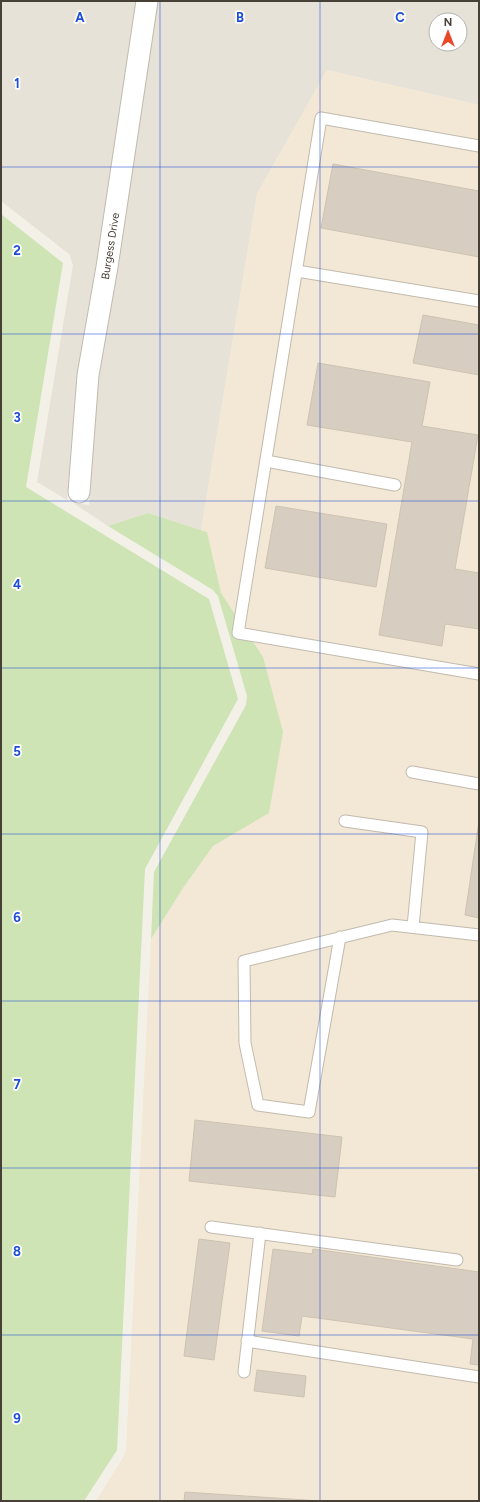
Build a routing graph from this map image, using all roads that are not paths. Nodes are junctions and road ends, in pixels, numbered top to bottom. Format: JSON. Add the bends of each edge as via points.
{"nodes":[{"id":1,"x":147,"y":1,"type":"edge"},
{"id":2,"x":479,"y":146,"type":"edge"},
{"id":3,"x":296,"y":271,"type":"junction"},
{"id":4,"x":479,"y":301,"type":"edge"},
{"id":5,"x":266,"y":461,"type":"junction"},
{"id":6,"x":395,"y":485,"type":"dead end"},
{"id":7,"x":79,"y":492,"type":"dead end"},
{"id":8,"x":479,"y":674,"type":"edge"},
{"id":9,"x":412,"y":772,"type":"dead end"},
{"id":10,"x":479,"y":784,"type":"edge"},
{"id":11,"x":345,"y":821,"type":"dead end"},
{"id":12,"x":413,"y":927,"type":"junction"},
{"id":13,"x":479,"y":935,"type":"edge"},
{"id":14,"x":340,"y":937,"type":"junction"},
{"id":15,"x":211,"y":1227,"type":"dead end"},
{"id":16,"x":260,"y":1233,"type":"junction"},
{"id":17,"x":457,"y":1260,"type":"dead end"},
{"id":18,"x":247,"y":1341,"type":"junction"},
{"id":19,"x":244,"y":1372,"type":"dead end"},
{"id":20,"x":479,"y":1377,"type":"edge"}],
"edges":[{"from":1,"to":7,"type":"street","name":"Burgess Drive","via":[[88,375]]},
{"from":2,"to":3,"type":"lane","via":[[321,118]]},
{"from":3,"to":4,"type":"lane"},
{"from":3,"to":5,"type":"lane"},
{"from":5,"to":6,"type":"lane"},
{"from":5,"to":8,"type":"lane","via":[[238,633]]},
{"from":9,"to":10,"type":"lane"},
{"from":11,"to":12,"type":"lane","via":[[422,832]]},
{"from":12,"to":13,"type":"lane"},
{"from":12,"to":14,"type":"lane","via":[[392,925]]},
{"from":14,"to":14,"type":"lane","via":[[310,1112],[258,1105],[245,1043],[244,961]]},
{"from":15,"to":16,"type":"lane"},
{"from":16,"to":17,"type":"lane"},
{"from":16,"to":18,"type":"lane"},
{"from":18,"to":19,"type":"lane"},
{"from":18,"to":20,"type":"lane"}]}
